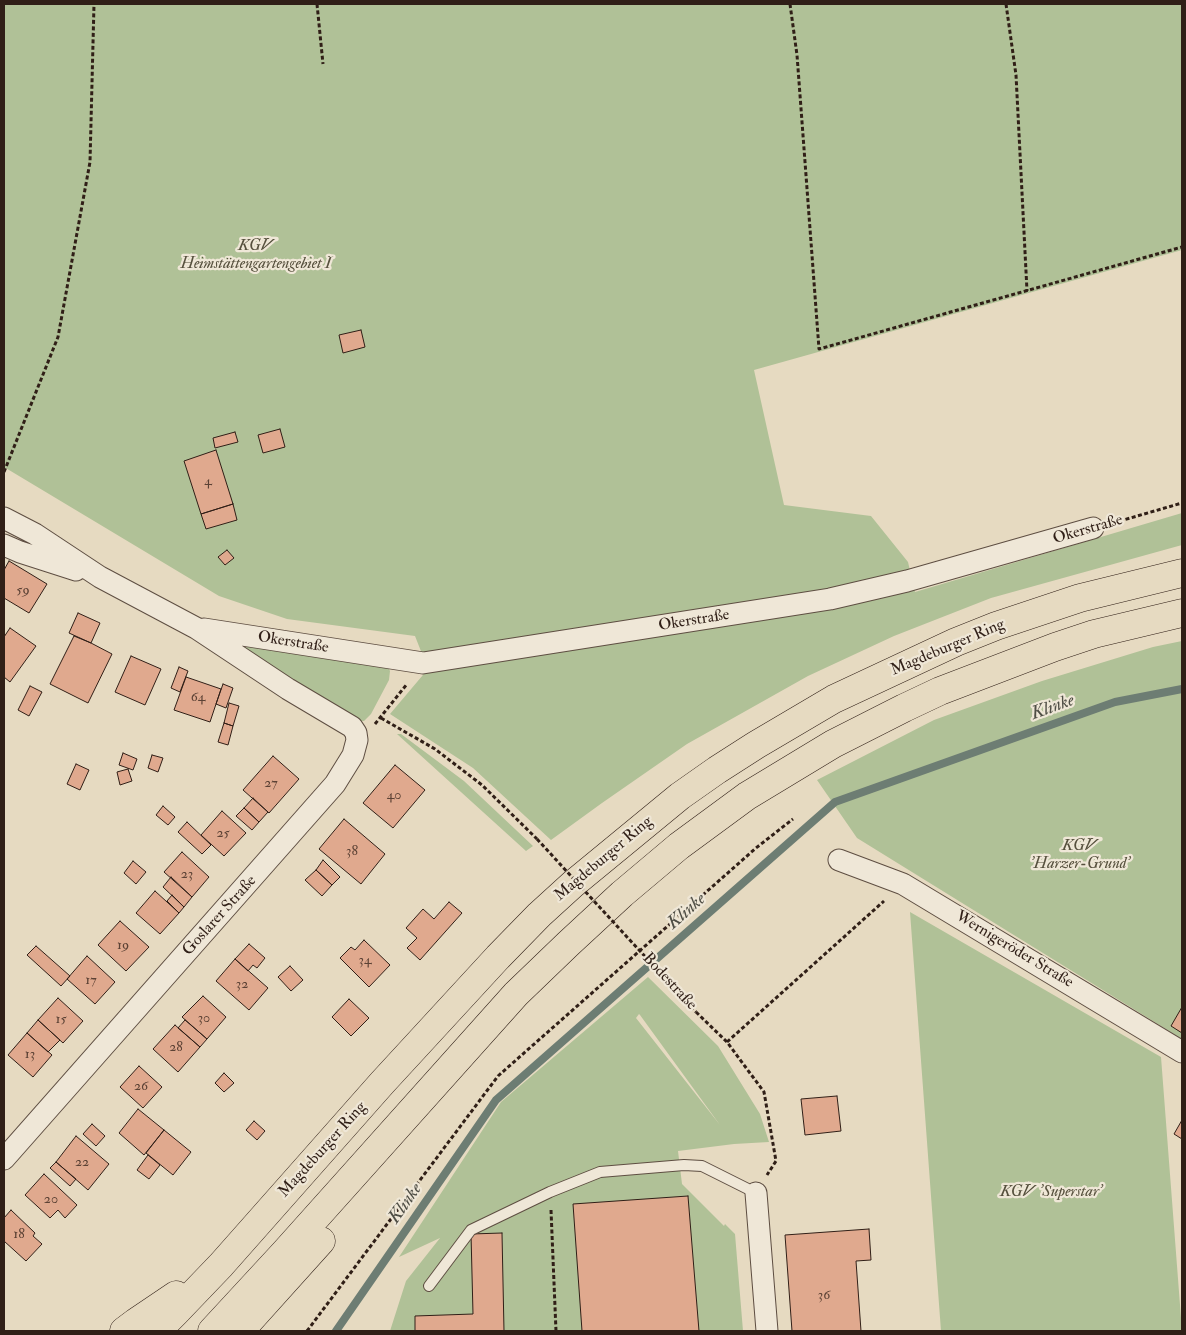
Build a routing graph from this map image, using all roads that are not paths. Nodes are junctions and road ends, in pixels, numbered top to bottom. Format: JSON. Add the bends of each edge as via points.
{"nodes":[{"id":1,"x":4,"y":518,"type":"edge"},
{"id":2,"x":1093,"y":528,"type":"road end"},
{"id":3,"x":4,"y":545,"type":"edge"},
{"id":4,"x":1182,"y":555,"type":"edge"},
{"id":5,"x":1182,"y":573,"type":"edge"},
{"id":6,"x":100,"y":578,"type":"junction"},
{"id":7,"x":1182,"y":613,"type":"edge"},
{"id":8,"x":196,"y":628,"type":"junction"},
{"id":9,"x":834,"y":699,"type":"junction"},
{"id":10,"x":357,"y":745,"type":"joint"},
{"id":11,"x":839,"y":860,"type":"dead end"},
{"id":12,"x":1182,"y":1052,"type":"edge"},
{"id":13,"x":403,"y":1122,"type":"junction"},
{"id":14,"x":4,"y":1159,"type":"edge"},
{"id":15,"x":756,"y":1193,"type":"joint"},
{"id":16,"x":221,"y":1265,"type":"junction"},
{"id":17,"x":429,"y":1286,"type":"dead end"},
{"id":18,"x":124,"y":1331,"type":"edge"},
{"id":19,"x":157,"y":1331,"type":"edge"},
{"id":20,"x":212,"y":1331,"type":"edge"},
{"id":21,"x":240,"y":1331,"type":"edge"},
{"id":22,"x":767,"y":1331,"type":"edge"}],
"edges":[{"from":1,"to":6,"type":"street","name":"Okerstraße","via":[[35,534]]},
{"from":2,"to":8,"type":"street","name":"Okerstraße","via":[[830,599],[423,663]]},
{"from":3,"to":6,"type":"street","name":"Okerstraße"},
{"from":4,"to":9,"type":"highway","via":[[1110,572],[947,626],[879,660]]},
{"from":5,"to":9,"type":"highway","name":"Magdeburger Ring","via":[[1080,598],[996,626]]},
{"from":6,"to":8,"type":"street","name":"Okerstraße"},
{"from":7,"to":13,"type":"highway","via":[[1094,634],[940,691],[833,744],[747,796],[665,858],[568,944],[516,994]]},
{"from":8,"to":10,"type":"street","name":"Okerstraße","via":[[352,727]]},
{"from":9,"to":16,"type":"highway","name":"Magdeburger Ring","via":[[756,745],[680,796],[550,905],[388,1076]]},
{"from":10,"to":14,"type":"street","name":"Goslarer Straße","via":[[335,784]]},
{"from":11,"to":12,"type":"street","name":"Wernigeröder Straße","via":[[903,884]]},
{"from":13,"to":20,"type":"highway"},
{"from":13,"to":21,"type":"highway","via":[[404,1148]]},
{"from":15,"to":17,"type":"lane","via":[[702,1166],[600,1172],[471,1230]]},
{"from":15,"to":22,"type":"street"},
{"from":16,"to":18,"type":"highway"},
{"from":16,"to":19,"type":"highway","name":"Magdeburger Ring"}]}
